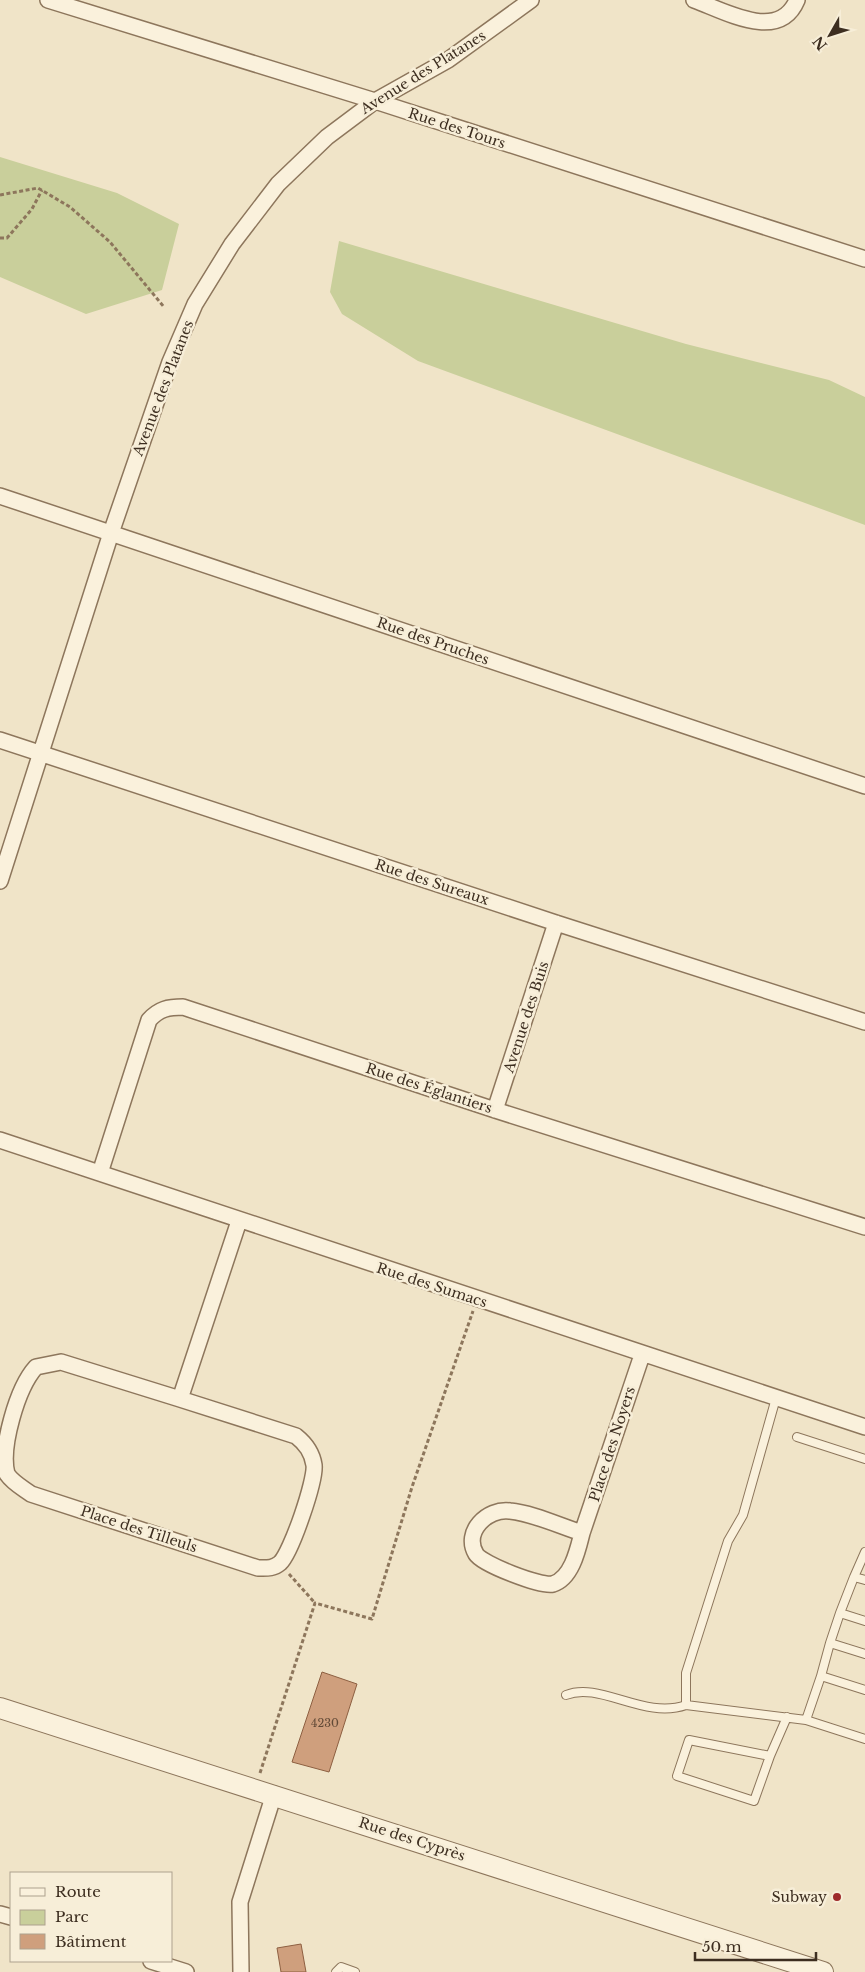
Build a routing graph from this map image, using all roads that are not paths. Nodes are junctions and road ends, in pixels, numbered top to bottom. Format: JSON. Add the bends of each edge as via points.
{"nodes":[{"id":1,"x":48,"y":0,"type":"edge"},
{"id":2,"x":531,"y":0,"type":"edge"},
{"id":3,"x":694,"y":0,"type":"edge"},
{"id":4,"x":797,"y":0,"type":"edge"},
{"id":5,"x":375,"y":101,"type":"junction"},
{"id":6,"x":865,"y":259,"type":"edge"},
{"id":7,"x":0,"y":496,"type":"edge"},
{"id":8,"x":111,"y":533,"type":"junction"},
{"id":9,"x":0,"y":740,"type":"edge"},
{"id":10,"x":42,"y":754,"type":"junction"},
{"id":11,"x":865,"y":786,"type":"edge"},
{"id":12,"x":0,"y":881,"type":"edge"},
{"id":13,"x":556,"y":923,"type":"junction"},
{"id":14,"x":865,"y":1022,"type":"edge"},
{"id":15,"x":495,"y":1110,"type":"junction"},
{"id":16,"x":0,"y":1140,"type":"edge"},
{"id":17,"x":100,"y":1173,"type":"junction"},
{"id":18,"x":239,"y":1220,"type":"junction"},
{"id":19,"x":865,"y":1227,"type":"edge"},
{"id":20,"x":642,"y":1355,"type":"junction"},
{"id":21,"x":776,"y":1398,"type":"junction"},
{"id":22,"x":180,"y":1399,"type":"junction"},
{"id":23,"x":865,"y":1427,"type":"edge"},
{"id":24,"x":798,"y":1437,"type":"dead end"},
{"id":25,"x":865,"y":1459,"type":"edge"},
{"id":26,"x":582,"y":1533,"type":"junction"},
{"id":27,"x":865,"y":1552,"type":"edge"},
{"id":28,"x":854,"y":1577,"type":"junction"},
{"id":29,"x":865,"y":1580,"type":"edge"},
{"id":30,"x":840,"y":1613,"type":"junction"},
{"id":31,"x":865,"y":1621,"type":"edge"},
{"id":32,"x":830,"y":1643,"type":"junction"},
{"id":33,"x":865,"y":1654,"type":"edge"},
{"id":34,"x":820,"y":1676,"type":"junction"},
{"id":35,"x":865,"y":1690,"type":"edge"},
{"id":36,"x":566,"y":1695,"type":"dead end"},
{"id":37,"x":686,"y":1705,"type":"junction"},
{"id":38,"x":0,"y":1708,"type":"edge"},
{"id":39,"x":787,"y":1717,"type":"junction"},
{"id":40,"x":806,"y":1720,"type":"junction"},
{"id":41,"x":865,"y":1739,"type":"edge"},
{"id":42,"x":770,"y":1756,"type":"junction"},
{"id":43,"x":274,"y":1794,"type":"junction"},
{"id":44,"x":154,"y":1962,"type":"edge"},
{"id":45,"x":186,"y":1972,"type":"edge"},
{"id":46,"x":241,"y":1972,"type":"edge"},
{"id":47,"x":336,"y":1972,"type":"edge"},
{"id":48,"x":355,"y":1972,"type":"edge"},
{"id":49,"x":823,"y":1972,"type":"edge"}],
"edges":[{"from":1,"to":5,"type":"street","name":"Rue des Tours"},
{"from":2,"to":5,"type":"street","name":"Avenue des Platanes","via":[[448,60]]},
{"from":3,"to":4,"type":"street","via":[[756,22],[781,20],[790,13]]},
{"from":5,"to":6,"type":"street","name":"Rue des Tours"},
{"from":5,"to":8,"type":"street","name":"Avenue des Platanes","via":[[327,137],[278,184],[232,244],[195,304],[170,362]]},
{"from":7,"to":8,"type":"street","name":"Rue des Pruches"},
{"from":8,"to":10,"type":"street","name":"Avenue des Platanes"},
{"from":8,"to":11,"type":"street","name":"Rue des Pruches"},
{"from":9,"to":10,"type":"street","name":"Rue des Sureaux"},
{"from":10,"to":12,"type":"street","name":"Avenue des Platanes"},
{"from":10,"to":13,"type":"street","name":"Rue des Sureaux"},
{"from":13,"to":14,"type":"street","name":"Rue des Sureaux"},
{"from":13,"to":15,"type":"street","name":"Avenue des Buis"},
{"from":15,"to":17,"type":"street","name":"Rue des Églantiers","via":[[183,1007],[168,1007],[156,1012],[145,1029]]},
{"from":15,"to":19,"type":"street","name":"Rue des Églantiers"},
{"from":16,"to":17,"type":"street","name":"Rue des Sumacs"},
{"from":17,"to":18,"type":"street","name":"Rue des Sumacs"},
{"from":18,"to":20,"type":"street","name":"Rue des Sumacs"},
{"from":18,"to":22,"type":"street"},
{"from":20,"to":21,"type":"street","name":"Rue des Sumacs"},
{"from":20,"to":26,"type":"street","name":"Place des Noyers"},
{"from":21,"to":23,"type":"street","name":"Rue des Sumacs"},
{"from":21,"to":37,"type":"lane","via":[[743,1515],[728,1541],[686,1673]]},
{"from":22,"to":22,"type":"street","name":"Place des Tilleuls","via":[[60,1362],[36,1367],[19,1390],[1,1445],[1,1460],[7,1474],[31,1494],[258,1568],[279,1564],[289,1551],[315,1475],[312,1455],[306,1444],[296,1436]]},
{"from":24,"to":25,"type":"lane"},
{"from":26,"to":26,"type":"street","name":"Place des Noyers","via":[[510,1511],[496,1511],[476,1527],[472,1542],[477,1556],[488,1564],[552,1584],[562,1578],[575,1560]]},
{"from":27,"to":28,"type":"lane"},
{"from":28,"to":29,"type":"lane"},
{"from":28,"to":30,"type":"lane"},
{"from":30,"to":31,"type":"lane"},
{"from":30,"to":32,"type":"lane"},
{"from":32,"to":33,"type":"lane"},
{"from":32,"to":34,"type":"lane"},
{"from":34,"to":35,"type":"lane"},
{"from":34,"to":40,"type":"lane"},
{"from":36,"to":37,"type":"lane","via":[[579,1690],[673,1710]]},
{"from":37,"to":39,"type":"lane"},
{"from":38,"to":43,"type":"street","name":"Rue des Cyprès"},
{"from":39,"to":40,"type":"lane"},
{"from":39,"to":42,"type":"lane"},
{"from":40,"to":41,"type":"lane"},
{"from":42,"to":42,"type":"lane","via":[[689,1740],[677,1776],[754,1801]]},
{"from":43,"to":46,"type":"street","via":[[240,1902]]},
{"from":43,"to":49,"type":"street","name":"Rue des Cyprès"},
{"from":44,"to":45,"type":"street"},
{"from":47,"to":48,"type":"lane","via":[[341,1967]]}]}
